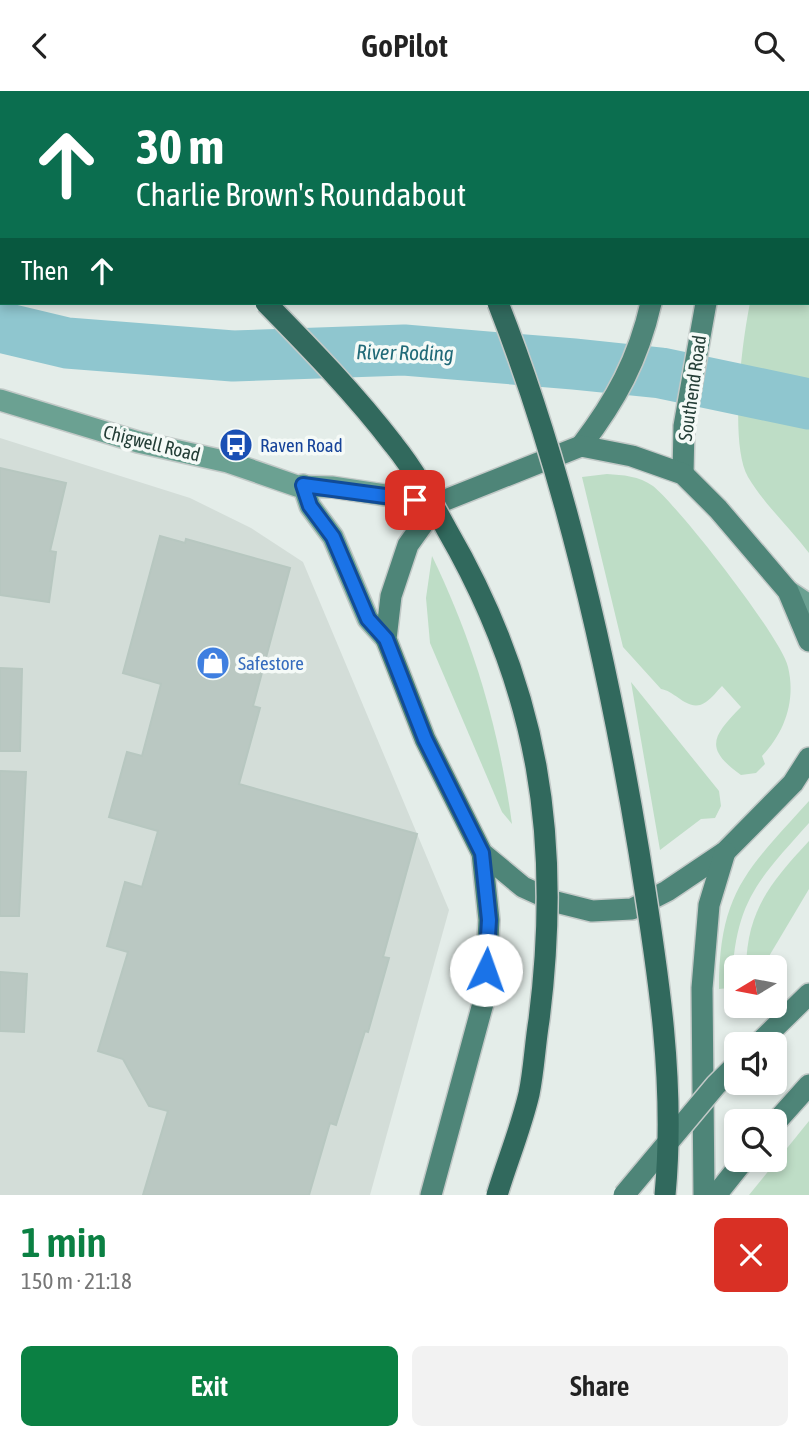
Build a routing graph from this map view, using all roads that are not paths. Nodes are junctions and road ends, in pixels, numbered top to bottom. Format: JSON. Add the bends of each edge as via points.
{"nodes":[{"id":1,"x":269,"y":305,"type":"edge"},
{"id":2,"x":499,"y":305,"type":"edge"},
{"id":3,"x":650,"y":305,"type":"edge"},
{"id":4,"x":706,"y":305,"type":"edge"},
{"id":5,"x":0,"y":400,"type":"edge"},
{"id":6,"x":581,"y":446,"type":"junction"},
{"id":7,"x":683,"y":474,"type":"junction"},
{"id":8,"x":303,"y":485,"type":"junction"},
{"id":9,"x":438,"y":503,"type":"junction"},
{"id":10,"x":788,"y":590,"type":"junction"},
{"id":11,"x":809,"y":605,"type":"edge"},
{"id":12,"x":386,"y":639,"type":"junction"},
{"id":13,"x":809,"y":641,"type":"edge"},
{"id":14,"x":809,"y":758,"type":"edge"},
{"id":15,"x":726,"y":852,"type":"junction"},
{"id":16,"x":482,"y":853,"type":"junction"},
{"id":17,"x":809,"y":994,"type":"edge"},
{"id":18,"x":770,"y":1032,"type":"edge"},
{"id":19,"x":724,"y":1077,"type":"edge"},
{"id":20,"x":809,"y":1084,"type":"edge"},
{"id":21,"x":787,"y":1109,"type":"edge"},
{"id":22,"x":734,"y":1172,"type":"edge"},
{"id":23,"x":431,"y":1195,"type":"edge"},
{"id":24,"x":497,"y":1195,"type":"edge"},
{"id":25,"x":624,"y":1195,"type":"edge"},
{"id":26,"x":665,"y":1195,"type":"edge"},
{"id":27,"x":704,"y":1195,"type":"edge"},
{"id":28,"x":716,"y":1195,"type":"edge"}],
"edges":[{"from":1,"to":24,"type":"highway","bridge":true,"via":[[371,417],[425,491],[493,617],[529,728],[541,785],[548,880],[546,961],[529,1093]]},
{"from":2,"to":26,"type":"highway","bridge":true,"via":[[524,367],[561,495],[620,740],[665,1021],[669,1139]]},
{"from":3,"to":6,"type":"highway","via":[[613,405]]},
{"from":4,"to":7,"type":"highway","name":"Southend Road","via":[[692,365]]},
{"from":5,"to":8,"type":"main road","name":"Chigwell Road"},
{"from":6,"to":7,"type":"highway","via":[[632,456]]},
{"from":6,"to":9,"type":"highway"},
{"from":7,"to":10,"type":"highway"},
{"from":8,"to":9,"type":"main road","name":"Chigwell Road"},
{"from":8,"to":12,"type":"main road","via":[[310,506],[333,537],[368,619]]},
{"from":9,"to":12,"type":"highway","via":[[404,554],[391,597]]},
{"from":10,"to":11,"type":"main road"},
{"from":10,"to":13,"type":"highway"},
{"from":12,"to":16,"type":"highway","via":[[425,739]]},
{"from":14,"to":15,"type":"highway","via":[[793,783]]},
{"from":15,"to":16,"type":"highway","via":[[632,909],[592,911],[523,887]]},
{"from":15,"to":27,"type":"highway","via":[[709,905],[702,988]]},
{"from":16,"to":23,"type":"highway","via":[[489,920],[485,996]]},
{"from":17,"to":18,"type":"highway"},
{"from":19,"to":25,"type":"highway","bridge":true},
{"from":20,"to":21,"type":"highway"},
{"from":22,"to":28,"type":"highway"}]}
